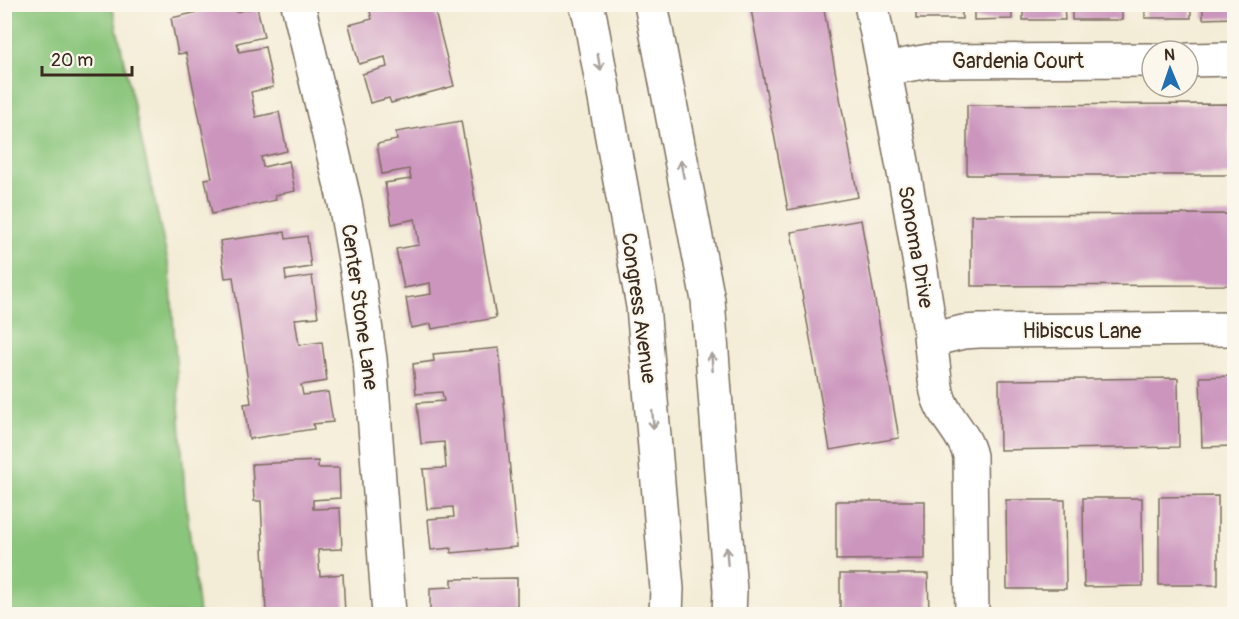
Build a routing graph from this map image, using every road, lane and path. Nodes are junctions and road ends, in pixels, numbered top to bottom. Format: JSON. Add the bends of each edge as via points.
{"nodes":[{"id":1,"x":298,"y":4,"type":"edge"},
{"id":2,"x":586,"y":4,"type":"edge"},
{"id":3,"x":651,"y":4,"type":"edge"},
{"id":4,"x":871,"y":4,"type":"edge"},
{"id":5,"x":1234,"y":59,"type":"edge"},
{"id":6,"x":1140,"y":60,"type":"edge"},
{"id":7,"x":1200,"y":60,"type":"edge"},
{"id":8,"x":884,"y":69,"type":"junction"},
{"id":9,"x":1234,"y":329,"type":"edge"},
{"id":10,"x":931,"y":340,"type":"junction"},
{"id":11,"x":390,"y":615,"type":"edge"},
{"id":12,"x":666,"y":615,"type":"edge"},
{"id":13,"x":729,"y":615,"type":"edge"},
{"id":14,"x":972,"y":615,"type":"edge"}],
"edges":[{"from":1,"to":11,"type":"street","name":"Center Stone Lane","via":[[345,203],[359,282]]},
{"from":2,"to":12,"type":"street","name":"Congress Avenue","one_way":true,"via":[[643,306]]},
{"from":13,"to":3,"type":"street","one_way":true,"via":[[708,300]]},
{"from":4,"to":8,"type":"street","name":"Sonoma Drive"},
{"from":5,"to":7,"type":"street"},
{"from":6,"to":8,"type":"street","name":"Gardenia Court","via":[[929,62]]},
{"from":8,"to":10,"type":"street","name":"Sonoma Drive"},
{"from":9,"to":10,"type":"street","name":"Hibiscus Lane","via":[[979,331]]},
{"from":10,"to":14,"type":"street","name":"Sonoma Drive","via":[[938,394],[968,444],[972,483]]}]}
